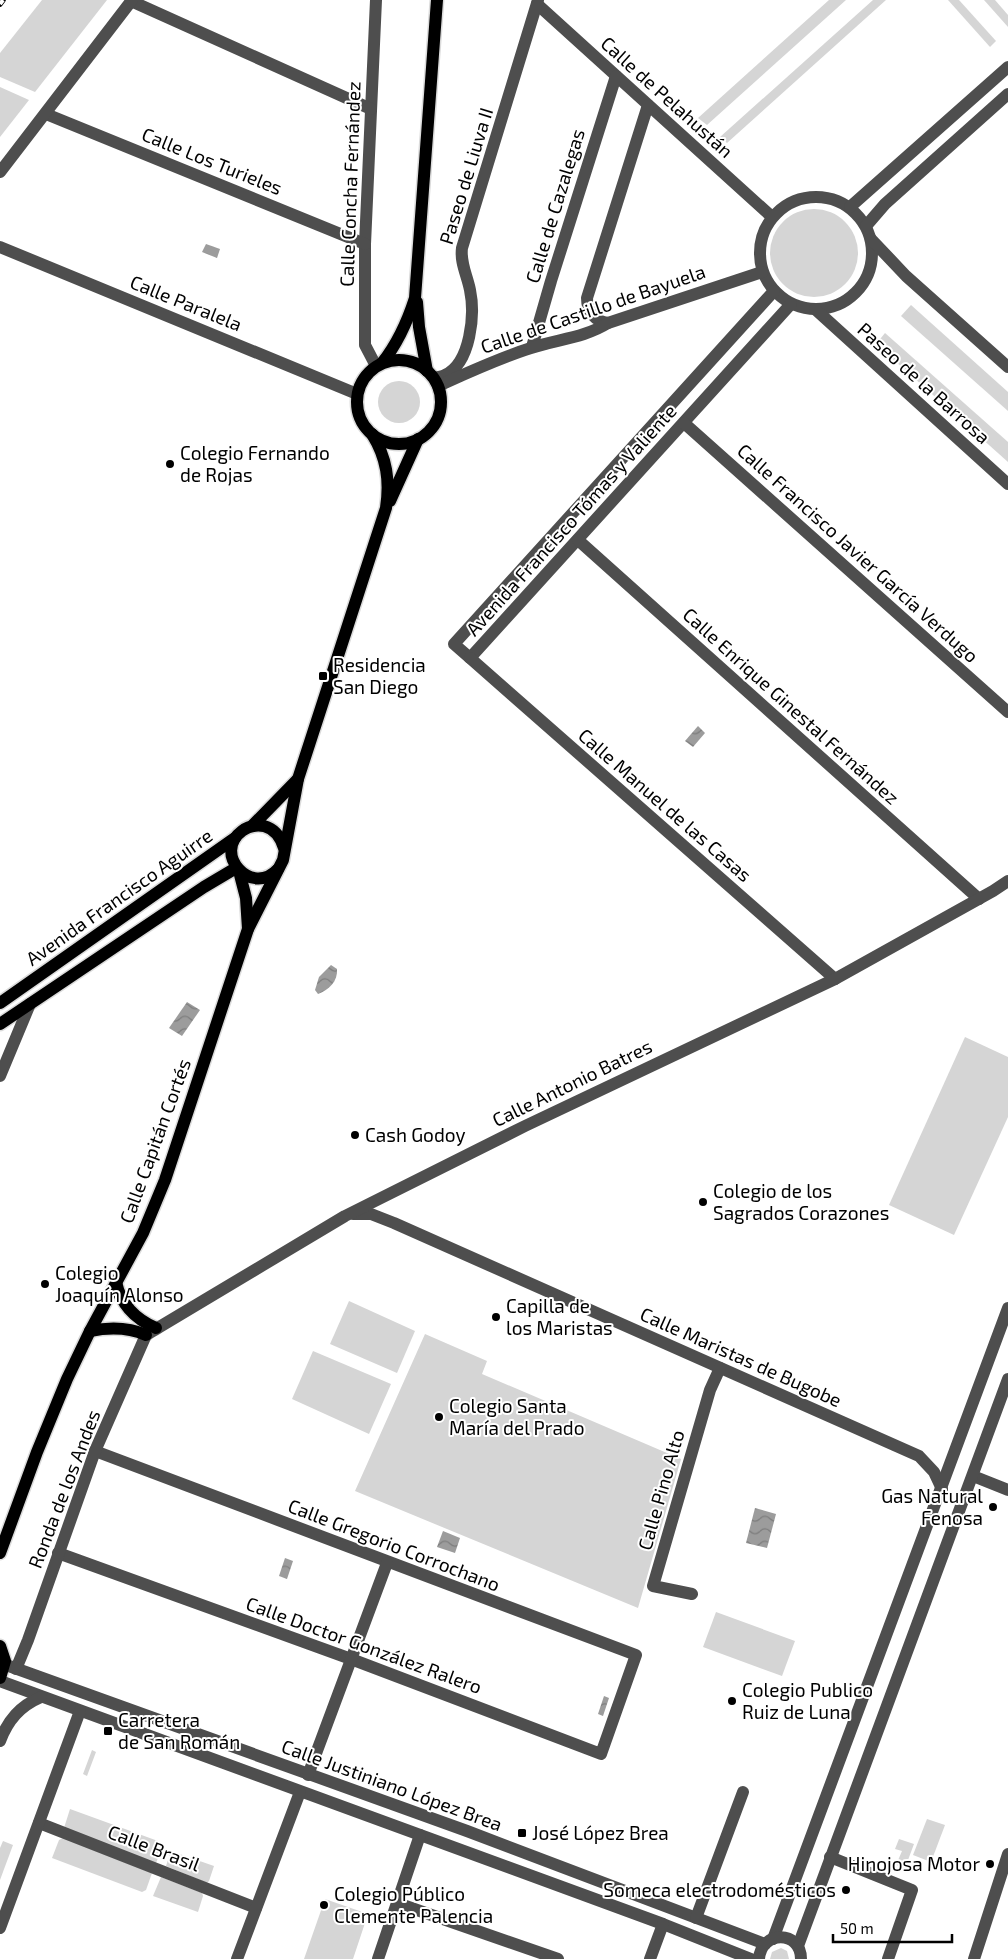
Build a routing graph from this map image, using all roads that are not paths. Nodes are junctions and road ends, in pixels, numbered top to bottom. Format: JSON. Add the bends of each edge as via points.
{"nodes":[{"id":1,"x":132,"y":0,"type":"edge"},
{"id":2,"x":376,"y":0,"type":"edge"},
{"id":3,"x":437,"y":0,"type":"edge"},
{"id":4,"x":537,"y":2,"type":"edge"},
{"id":5,"x":1008,"y":66,"type":"edge"},
{"id":6,"x":616,"y":76,"type":"junction"},
{"id":7,"x":1008,"y":94,"type":"edge"},
{"id":8,"x":648,"y":105,"type":"junction"},
{"id":9,"x":371,"y":109,"type":"junction"},
{"id":10,"x":46,"y":114,"type":"junction"},
{"id":11,"x":0,"y":172,"type":"edge"},
{"id":12,"x":850,"y":207,"type":"junction"},
{"id":13,"x":772,"y":217,"type":"junction"},
{"id":14,"x":866,"y":226,"type":"junction"},
{"id":15,"x":871,"y":239,"type":"junction"},
{"id":16,"x":365,"y":244,"type":"junction"},
{"id":17,"x":0,"y":247,"type":"edge"},
{"id":18,"x":762,"y":272,"type":"junction"},
{"id":19,"x":417,"y":282,"type":"junction"},
{"id":20,"x":774,"y":291,"type":"junction"},
{"id":21,"x":791,"y":304,"type":"junction"},
{"id":22,"x":815,"y":309,"type":"junction"},
{"id":23,"x":608,"y":323,"type":"junction"},
{"id":24,"x":532,"y":348,"type":"junction"},
{"id":25,"x":379,"y":365,"type":"junction"},
{"id":26,"x":1008,"y":367,"type":"edge"},
{"id":27,"x":433,"y":378,"type":"junction"},
{"id":28,"x":357,"y":394,"type":"junction"},
{"id":29,"x":684,"y":422,"type":"junction"},
{"id":30,"x":372,"y":434,"type":"junction"},
{"id":31,"x":418,"y":439,"type":"junction"},
{"id":32,"x":1008,"y":484,"type":"edge"},
{"id":33,"x":381,"y":523,"type":"junction"},
{"id":34,"x":578,"y":540,"type":"junction"},
{"id":35,"x":470,"y":658,"type":"junction"},
{"id":36,"x":1008,"y":712,"type":"edge"},
{"id":37,"x":298,"y":779,"type":"junction"},
{"id":38,"x":252,"y":826,"type":"junction"},
{"id":39,"x":235,"y":838,"type":"junction"},
{"id":40,"x":284,"y":848,"type":"junction"},
{"id":41,"x":279,"y":868,"type":"junction"},
{"id":42,"x":238,"y":870,"type":"junction"},
{"id":43,"x":1008,"y":881,"type":"edge"},
{"id":44,"x":979,"y":899,"type":"junction"},
{"id":45,"x":248,"y":929,"type":"junction"},
{"id":46,"x":835,"y":979,"type":"junction"},
{"id":47,"x":0,"y":1003,"type":"edge"},
{"id":48,"x":30,"y":1004,"type":"junction"},
{"id":49,"x":0,"y":1024,"type":"edge"},
{"id":50,"x":0,"y":1076,"type":"edge"},
{"id":51,"x":344,"y":1216,"type":"junction"},
{"id":52,"x":116,"y":1282,"type":"junction"},
{"id":53,"x":1008,"y":1308,"type":"edge"},
{"id":54,"x":90,"y":1330,"type":"junction"},
{"id":55,"x":151,"y":1331,"type":"junction"},
{"id":56,"x":720,"y":1368,"type":"junction"},
{"id":57,"x":1008,"y":1379,"type":"edge"},
{"id":58,"x":95,"y":1451,"type":"junction"},
{"id":59,"x":973,"y":1476,"type":"junction"},
{"id":60,"x":942,"y":1489,"type":"junction"},
{"id":61,"x":1008,"y":1490,"type":"edge"},
{"id":62,"x":58,"y":1552,"type":"junction"},
{"id":63,"x":0,"y":1553,"type":"edge"},
{"id":64,"x":387,"y":1563,"type":"junction"},
{"id":65,"x":692,"y":1594,"type":"dead end"},
{"id":66,"x":0,"y":1646,"type":"edge"},
{"id":67,"x":351,"y":1660,"type":"junction"},
{"id":68,"x":10,"y":1667,"type":"junction"},
{"id":69,"x":0,"y":1679,"type":"edge"},
{"id":70,"x":41,"y":1698,"type":"junction"},
{"id":71,"x":620,"y":1699,"type":"joint"},
{"id":72,"x":80,"y":1711,"type":"junction"},
{"id":73,"x":0,"y":1741,"type":"edge"},
{"id":74,"x":308,"y":1775,"type":"junction"},
{"id":75,"x":300,"y":1792,"type":"junction"},
{"id":76,"x":743,"y":1792,"type":"dead end"},
{"id":77,"x":39,"y":1823,"type":"junction"},
{"id":78,"x":420,"y":1835,"type":"junction"},
{"id":79,"x":1008,"y":1854,"type":"edge"},
{"id":80,"x":830,"y":1857,"type":"junction"},
{"id":81,"x":396,"y":1903,"type":"junction"},
{"id":82,"x":256,"y":1908,"type":"junction"},
{"id":83,"x":696,"y":1918,"type":"junction"},
{"id":84,"x":663,"y":1924,"type":"junction"},
{"id":85,"x":0,"y":1928,"type":"edge"},
{"id":86,"x":769,"y":1941,"type":"junction"},
{"id":87,"x":803,"y":1955,"type":"edge"},
{"id":88,"x":237,"y":1959,"type":"edge"},
{"id":89,"x":378,"y":1959,"type":"edge"},
{"id":90,"x":558,"y":1959,"type":"edge"},
{"id":91,"x":650,"y":1959,"type":"edge"},
{"id":92,"x":751,"y":1959,"type":"edge"},
{"id":93,"x":759,"y":1959,"type":"edge"},
{"id":94,"x":888,"y":1959,"type":"edge"},
{"id":95,"x":974,"y":1959,"type":"edge"}],
"edges":[{"from":1,"to":9,"type":"street"},
{"from":1,"to":10,"type":"street"},
{"from":2,"to":9,"type":"street","name":"Calle Concha Fernández"},
{"from":3,"to":19,"type":"main road"},
{"from":4,"to":6,"type":"street","name":"Calle de Pelahustán"},
{"from":4,"to":27,"type":"street","name":"Paseo de Liuva II","via":[[462,248],[461,262],[472,302],[467,343],[462,358],[452,370]]},
{"from":5,"to":12,"type":"street"},
{"from":6,"to":8,"type":"street","name":"Calle de Pelahustán"},
{"from":6,"to":24,"type":"street","name":"Calle de Cazalegas"},
{"from":7,"to":14,"type":"street","via":[[885,204]]},
{"from":8,"to":13,"type":"street","name":"Calle de Pelahustán"},
{"from":8,"to":23,"type":"street","via":[[587,298],[593,316]]},
{"from":9,"to":16,"type":"street","name":"Calle Concha Fernández"},
{"from":10,"to":11,"type":"street"},
{"from":10,"to":16,"type":"street","name":"Calle Los Turieles"},
{"from":12,"to":13,"type":"street","via":[[826,197],[809,196],[784,205]]},
{"from":12,"to":14,"type":"street"},
{"from":13,"to":18,"type":"street","via":[[760,243]]},
{"from":14,"to":15,"type":"street"},
{"from":15,"to":22,"type":"street","via":[[871,264],[860,288],[835,306]]},
{"from":15,"to":26,"type":"street","via":[[906,276]]},
{"from":16,"to":25,"type":"street","name":"Calle Concha Fernández","via":[[366,345]]},
{"from":17,"to":28,"type":"street","name":"Calle Paralela"},
{"from":18,"to":20,"type":"street"},
{"from":18,"to":23,"type":"street","name":"Calle de Castillo de Bayuela"},
{"from":19,"to":25,"type":"main road","via":[[405,327]]},
{"from":19,"to":27,"type":"main road","name":"Calle Capitán Cortés","via":[[419,327]]},
{"from":20,"to":21,"type":"street"},
{"from":20,"to":35,"type":"street","name":"Avenida Francisco Tómas y Valiente","via":[[454,644]]},
{"from":21,"to":22,"type":"street"},
{"from":21,"to":29,"type":"street","name":"Avenida Francisco Tómas y Valiente"},
{"from":22,"to":32,"type":"street","name":"Paseo de la Barrosa"},
{"from":23,"to":24,"type":"street","name":"Calle de Castillo de Bayuela","via":[[586,334]]},
{"from":24,"to":27,"type":"street","name":"Calle de Castillo de Bayuela"},
{"from":25,"to":27,"type":"main road","via":[[404,360],[415,363]]},
{"from":25,"to":28,"type":"main road","via":[[364,378]]},
{"from":27,"to":31,"type":"main road","name":"Calle Capitán Cortés","via":[[440,402],[438,416],[430,430]]},
{"from":28,"to":30,"type":"main road","name":"Calle Capitán Cortés","via":[[359,416]]},
{"from":29,"to":34,"type":"street","name":"Avenida Francisco Tómas y Valiente"},
{"from":29,"to":36,"type":"street","name":"Calle Francisco Javier García Verdugo"},
{"from":30,"to":31,"type":"main road","via":[[393,443]]},
{"from":30,"to":33,"type":"main road","name":"Calle Capitán Cortés","via":[[382,453],[388,478],[386,508]]},
{"from":31,"to":33,"type":"main road","name":"Calle Capitán Cortés"},
{"from":33,"to":37,"type":"main road","name":"Calle Capitán Cortés"},
{"from":34,"to":35,"type":"street","name":"Avenida Francisco Tómas y Valiente"},
{"from":34,"to":44,"type":"street","name":"Calle Enrique Ginestal Fernández"},
{"from":35,"to":46,"type":"street","name":"Calle Manuel de las Casas"},
{"from":37,"to":38,"type":"main road","name":"Calle Capitán Cortés"},
{"from":37,"to":40,"type":"main road","name":"Calle Capitán Cortés"},
{"from":38,"to":39,"type":"main road","name":"Calle Capitán Cortés"},
{"from":38,"to":40,"type":"main road","via":[[273,830]]},
{"from":39,"to":42,"type":"main road","name":"Calle Capitán Cortés","via":[[231,853]]},
{"from":39,"to":47,"type":"main road","name":"Avenida Francisco Aguirre"},
{"from":40,"to":41,"type":"main road","name":"Calle Capitán Cortés"},
{"from":41,"to":42,"type":"main road","via":[[270,876],[258,879]]},
{"from":41,"to":45,"type":"main road","name":"Calle Capitán Cortés"},
{"from":42,"to":45,"type":"main road","name":"Calle Capitán Cortés","via":[[246,898]]},
{"from":42,"to":48,"type":"main road","name":"Avenida Francisco Aguirre","via":[[204,887]]},
{"from":43,"to":44,"type":"street","name":"Calle Antonio Batres"},
{"from":44,"to":46,"type":"street","name":"Calle Antonio Batres"},
{"from":45,"to":52,"type":"main road","name":"Calle Capitán Cortés","via":[[165,1180],[143,1233]]},
{"from":46,"to":51,"type":"street","name":"Calle Antonio Batres"},
{"from":48,"to":49,"type":"main road","name":"Avenida Francisco Aguirre"},
{"from":48,"to":50,"type":"street"},
{"from":51,"to":55,"type":"street","name":"Calle Antonio Batres"},
{"from":51,"to":56,"type":"street","name":"Calle Maristas de Bugobe","via":[[371,1214]]},
{"from":52,"to":54,"type":"main road","name":"Calle Capitán Cortés"},
{"from":52,"to":55,"type":"main road","via":[[128,1309]]},
{"from":53,"to":60,"type":"street"},
{"from":54,"to":55,"type":"main road"},
{"from":54,"to":63,"type":"main road","name":"Calle Capitán Cortés","via":[[41,1443]]},
{"from":55,"to":58,"type":"street","name":"Ronda de los Andes"},
{"from":56,"to":60,"type":"street","name":"Calle Maristas de Bugobe","via":[[919,1456],[934,1472]]},
{"from":56,"to":65,"type":"street","name":"Calle Pino Alto","via":[[710,1390],[653,1586]]},
{"from":57,"to":59,"type":"street"},
{"from":58,"to":62,"type":"street","name":"Ronda de los Andes"},
{"from":58,"to":64,"type":"street","name":"Calle Gregorio Corrochano"},
{"from":59,"to":61,"type":"street"},
{"from":59,"to":80,"type":"street"},
{"from":60,"to":86,"type":"street"},
{"from":62,"to":67,"type":"street","name":"Calle Doctor González Ralero"},
{"from":62,"to":68,"type":"street","name":"Ronda de los Andes"},
{"from":64,"to":67,"type":"street"},
{"from":64,"to":71,"type":"street","name":"Calle Gregorio Corrochano","via":[[636,1655]]},
{"from":66,"to":68,"type":"main road"},
{"from":67,"to":71,"type":"street","name":"Calle Doctor González Ralero","via":[[601,1754]]},
{"from":67,"to":74,"type":"street"},
{"from":68,"to":69,"type":"main road"},
{"from":68,"to":74,"type":"street","name":"Calle Justiniano López Brea"},
{"from":69,"to":70,"type":"street","name":"Calle Justiniano López Brea"},
{"from":70,"to":72,"type":"street","name":"Calle Justiniano López Brea"},
{"from":70,"to":73,"type":"street","via":[[30,1702],[13,1716]]},
{"from":72,"to":75,"type":"street","name":"Calle Justiniano López Brea"},
{"from":72,"to":77,"type":"street"},
{"from":74,"to":83,"type":"street","name":"Calle Justiniano López Brea"},
{"from":75,"to":78,"type":"street","name":"Calle Justiniano López Brea"},
{"from":75,"to":82,"type":"street"},
{"from":76,"to":83,"type":"street"},
{"from":77,"to":82,"type":"street","name":"Calle Brasil"},
{"from":77,"to":85,"type":"street"},
{"from":78,"to":81,"type":"street"},
{"from":78,"to":84,"type":"street","name":"Calle Justiniano López Brea"},
{"from":79,"to":95,"type":"street"},
{"from":80,"to":87,"type":"street"},
{"from":80,"to":94,"type":"street","via":[[912,1890]]},
{"from":81,"to":89,"type":"street"},
{"from":81,"to":90,"type":"street"},
{"from":82,"to":88,"type":"street"},
{"from":83,"to":86,"type":"street","name":"Calle Justiniano López Brea"},
{"from":84,"to":91,"type":"street"},
{"from":84,"to":92,"type":"street","name":"Calle Justiniano López Brea"},
{"from":86,"to":87,"type":"street","name":"Calle Justiniano López Brea","via":[[786,1938]]},
{"from":86,"to":93,"type":"street"}]}
